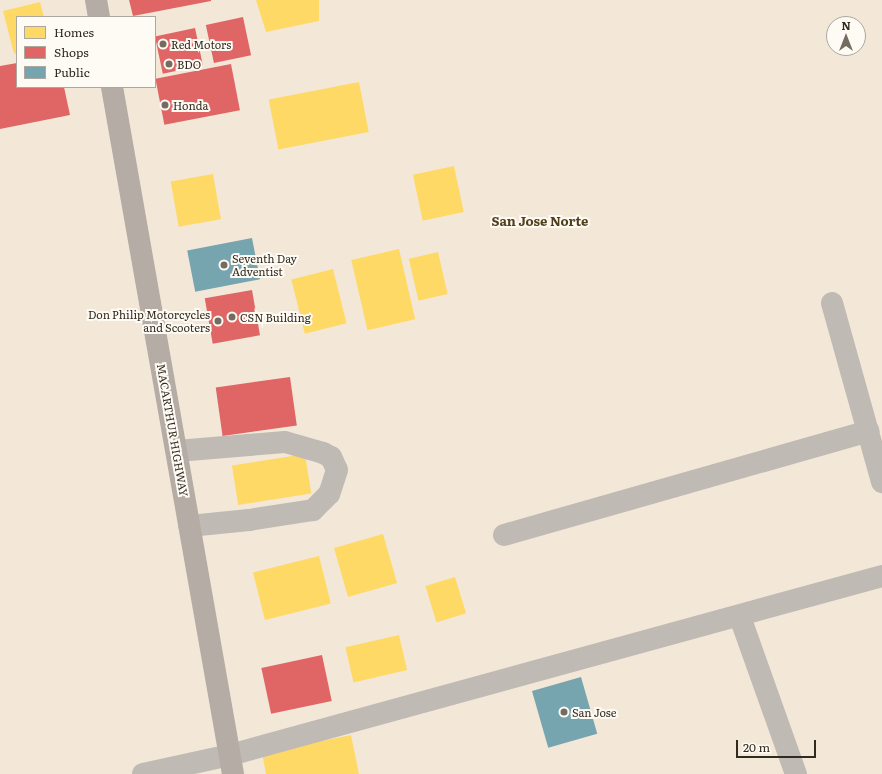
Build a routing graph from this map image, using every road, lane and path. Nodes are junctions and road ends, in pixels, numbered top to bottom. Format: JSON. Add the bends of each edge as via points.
{"nodes":[{"id":1,"x":96,"y":0,"type":"edge"},
{"id":2,"x":99,"y":16,"type":"edge"},
{"id":3,"x":112,"y":88,"type":"edge"},
{"id":4,"x":832,"y":303,"type":"dead end"},
{"id":5,"x":868,"y":431,"type":"junction"},
{"id":6,"x":177,"y":451,"type":"junction"},
{"id":7,"x":882,"y":482,"type":"edge"},
{"id":8,"x":189,"y":526,"type":"junction"},
{"id":9,"x":504,"y":535,"type":"dead end"},
{"id":10,"x":882,"y":576,"type":"edge"},
{"id":11,"x":740,"y":616,"type":"junction"},
{"id":12,"x":232,"y":764,"type":"edge"},
{"id":13,"x":143,"y":774,"type":"edge"},
{"id":14,"x":796,"y":774,"type":"edge"}],
"edges":[{"from":1,"to":2,"type":"highway"},
{"from":3,"to":6,"type":"highway","name":"MACARTHUR HIGHWAY"},
{"from":4,"to":5,"type":"street"},
{"from":5,"to":7,"type":"street"},
{"from":5,"to":9,"type":"street"},
{"from":6,"to":8,"type":"highway","name":"MACARTHUR HIGHWAY"},
{"from":6,"to":8,"type":"street","via":[[285,442],[331,457],[337,470],[329,494],[313,510]]},
{"from":8,"to":12,"type":"highway","name":"MACARTHUR HIGHWAY"},
{"from":10,"to":11,"type":"street"},
{"from":11,"to":12,"type":"street"},
{"from":11,"to":14,"type":"street"},
{"from":12,"to":13,"type":"street"}]}
